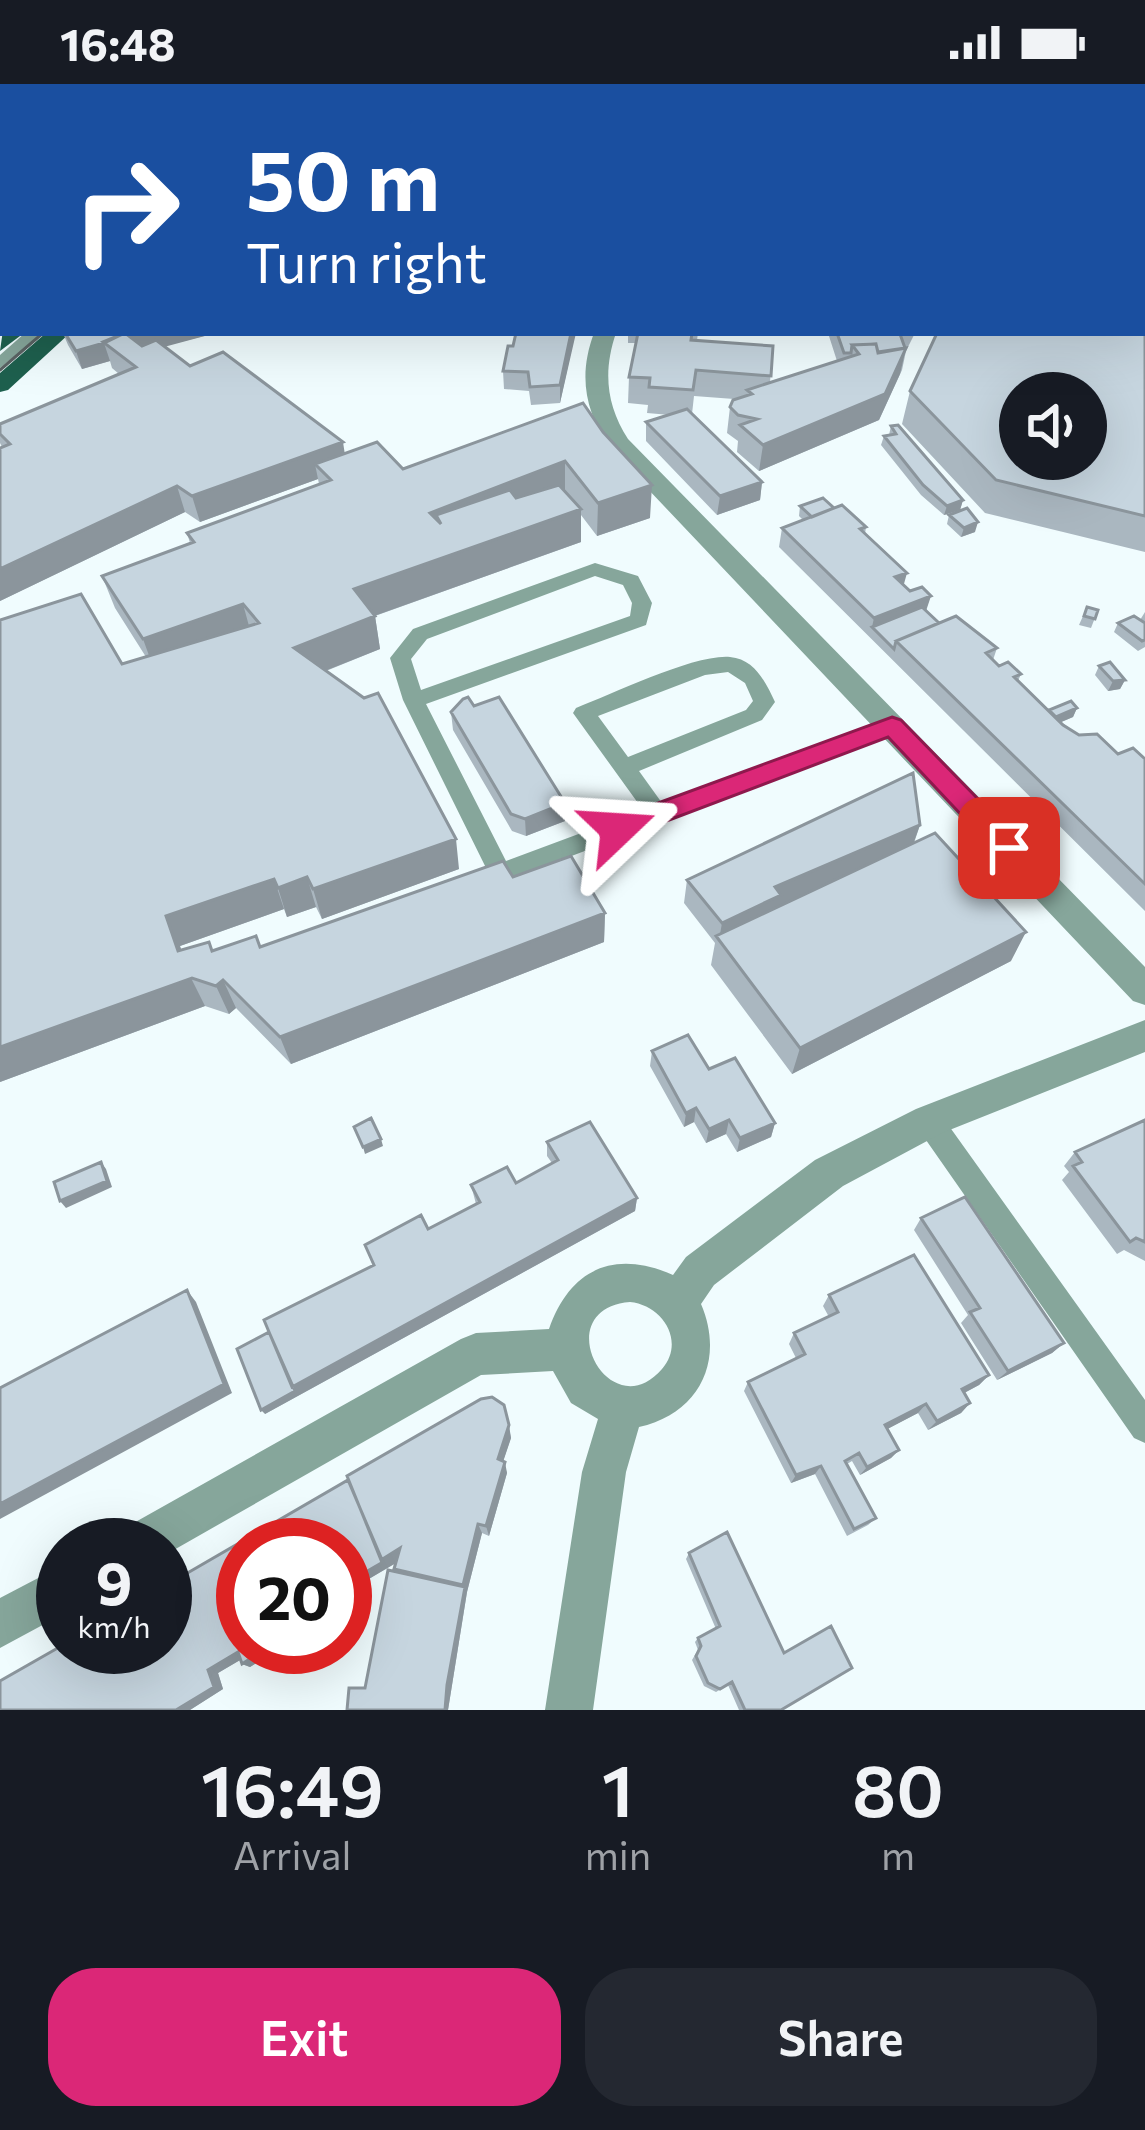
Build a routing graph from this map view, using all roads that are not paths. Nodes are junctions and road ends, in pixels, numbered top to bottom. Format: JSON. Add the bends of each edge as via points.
{"nodes":[{"id":1,"x":32,"y":336,"type":"edge"},
{"id":2,"x":56,"y":336,"type":"edge"},
{"id":3,"x":604,"y":336,"type":"edge"},
{"id":4,"x":0,"y":363,"type":"edge"},
{"id":5,"x":0,"y":385,"type":"edge"},
{"id":6,"x":414,"y":700,"type":"junction"},
{"id":7,"x":892,"y":726,"type":"junction"},
{"id":8,"x":626,"y":767,"type":"junction"},
{"id":9,"x":658,"y":814,"type":"junction"},
{"id":10,"x":1145,"y":990,"type":"edge"},
{"id":11,"x":1145,"y":1036,"type":"edge"},
{"id":12,"x":929,"y":1121,"type":"junction"},
{"id":13,"x":677,"y":1303,"type":"junction"},
{"id":14,"x":569,"y":1349,"type":"junction"},
{"id":15,"x":622,"y":1406,"type":"junction"},
{"id":16,"x":1145,"y":1427,"type":"edge"},
{"id":17,"x":187,"y":1518,"type":"edge"},
{"id":18,"x":36,"y":1603,"type":"edge"},
{"id":19,"x":0,"y":1624,"type":"edge"},
{"id":20,"x":569,"y":1710,"type":"edge"}],
"edges":[{"from":1,"to":4,"type":"lane"},
{"from":2,"to":5,"type":"main road"},
{"from":3,"to":7,"type":"street","via":[[594,382],[614,437]]},
{"from":6,"to":6,"type":"lane","via":[[400,658],[420,634],[595,569],[631,581],[642,603],[639,620]]},
{"from":6,"to":9,"type":"lane","via":[[489,876]]},
{"from":7,"to":9,"type":"lane"},
{"from":7,"to":10,"type":"street"},
{"from":8,"to":8,"type":"lane","via":[[754,715],[764,702],[754,679],[731,664],[702,668],[584,713]]},
{"from":8,"to":9,"type":"lane"},
{"from":11,"to":12,"type":"street"},
{"from":12,"to":13,"type":"street","via":[[829,1173],[700,1271]]},
{"from":12,"to":16,"type":"lane"},
{"from":13,"to":14,"type":"street","via":[[632,1280],[612,1283],[574,1315]]},
{"from":13,"to":15,"type":"street","via":[[692,1345],[682,1379],[645,1406]]},
{"from":14,"to":15,"type":"street","via":[[587,1388]]},
{"from":14,"to":17,"type":"street","via":[[476,1354]]},
{"from":15,"to":20,"type":"street","via":[[604,1472]]},
{"from":18,"to":19,"type":"street"}]}
